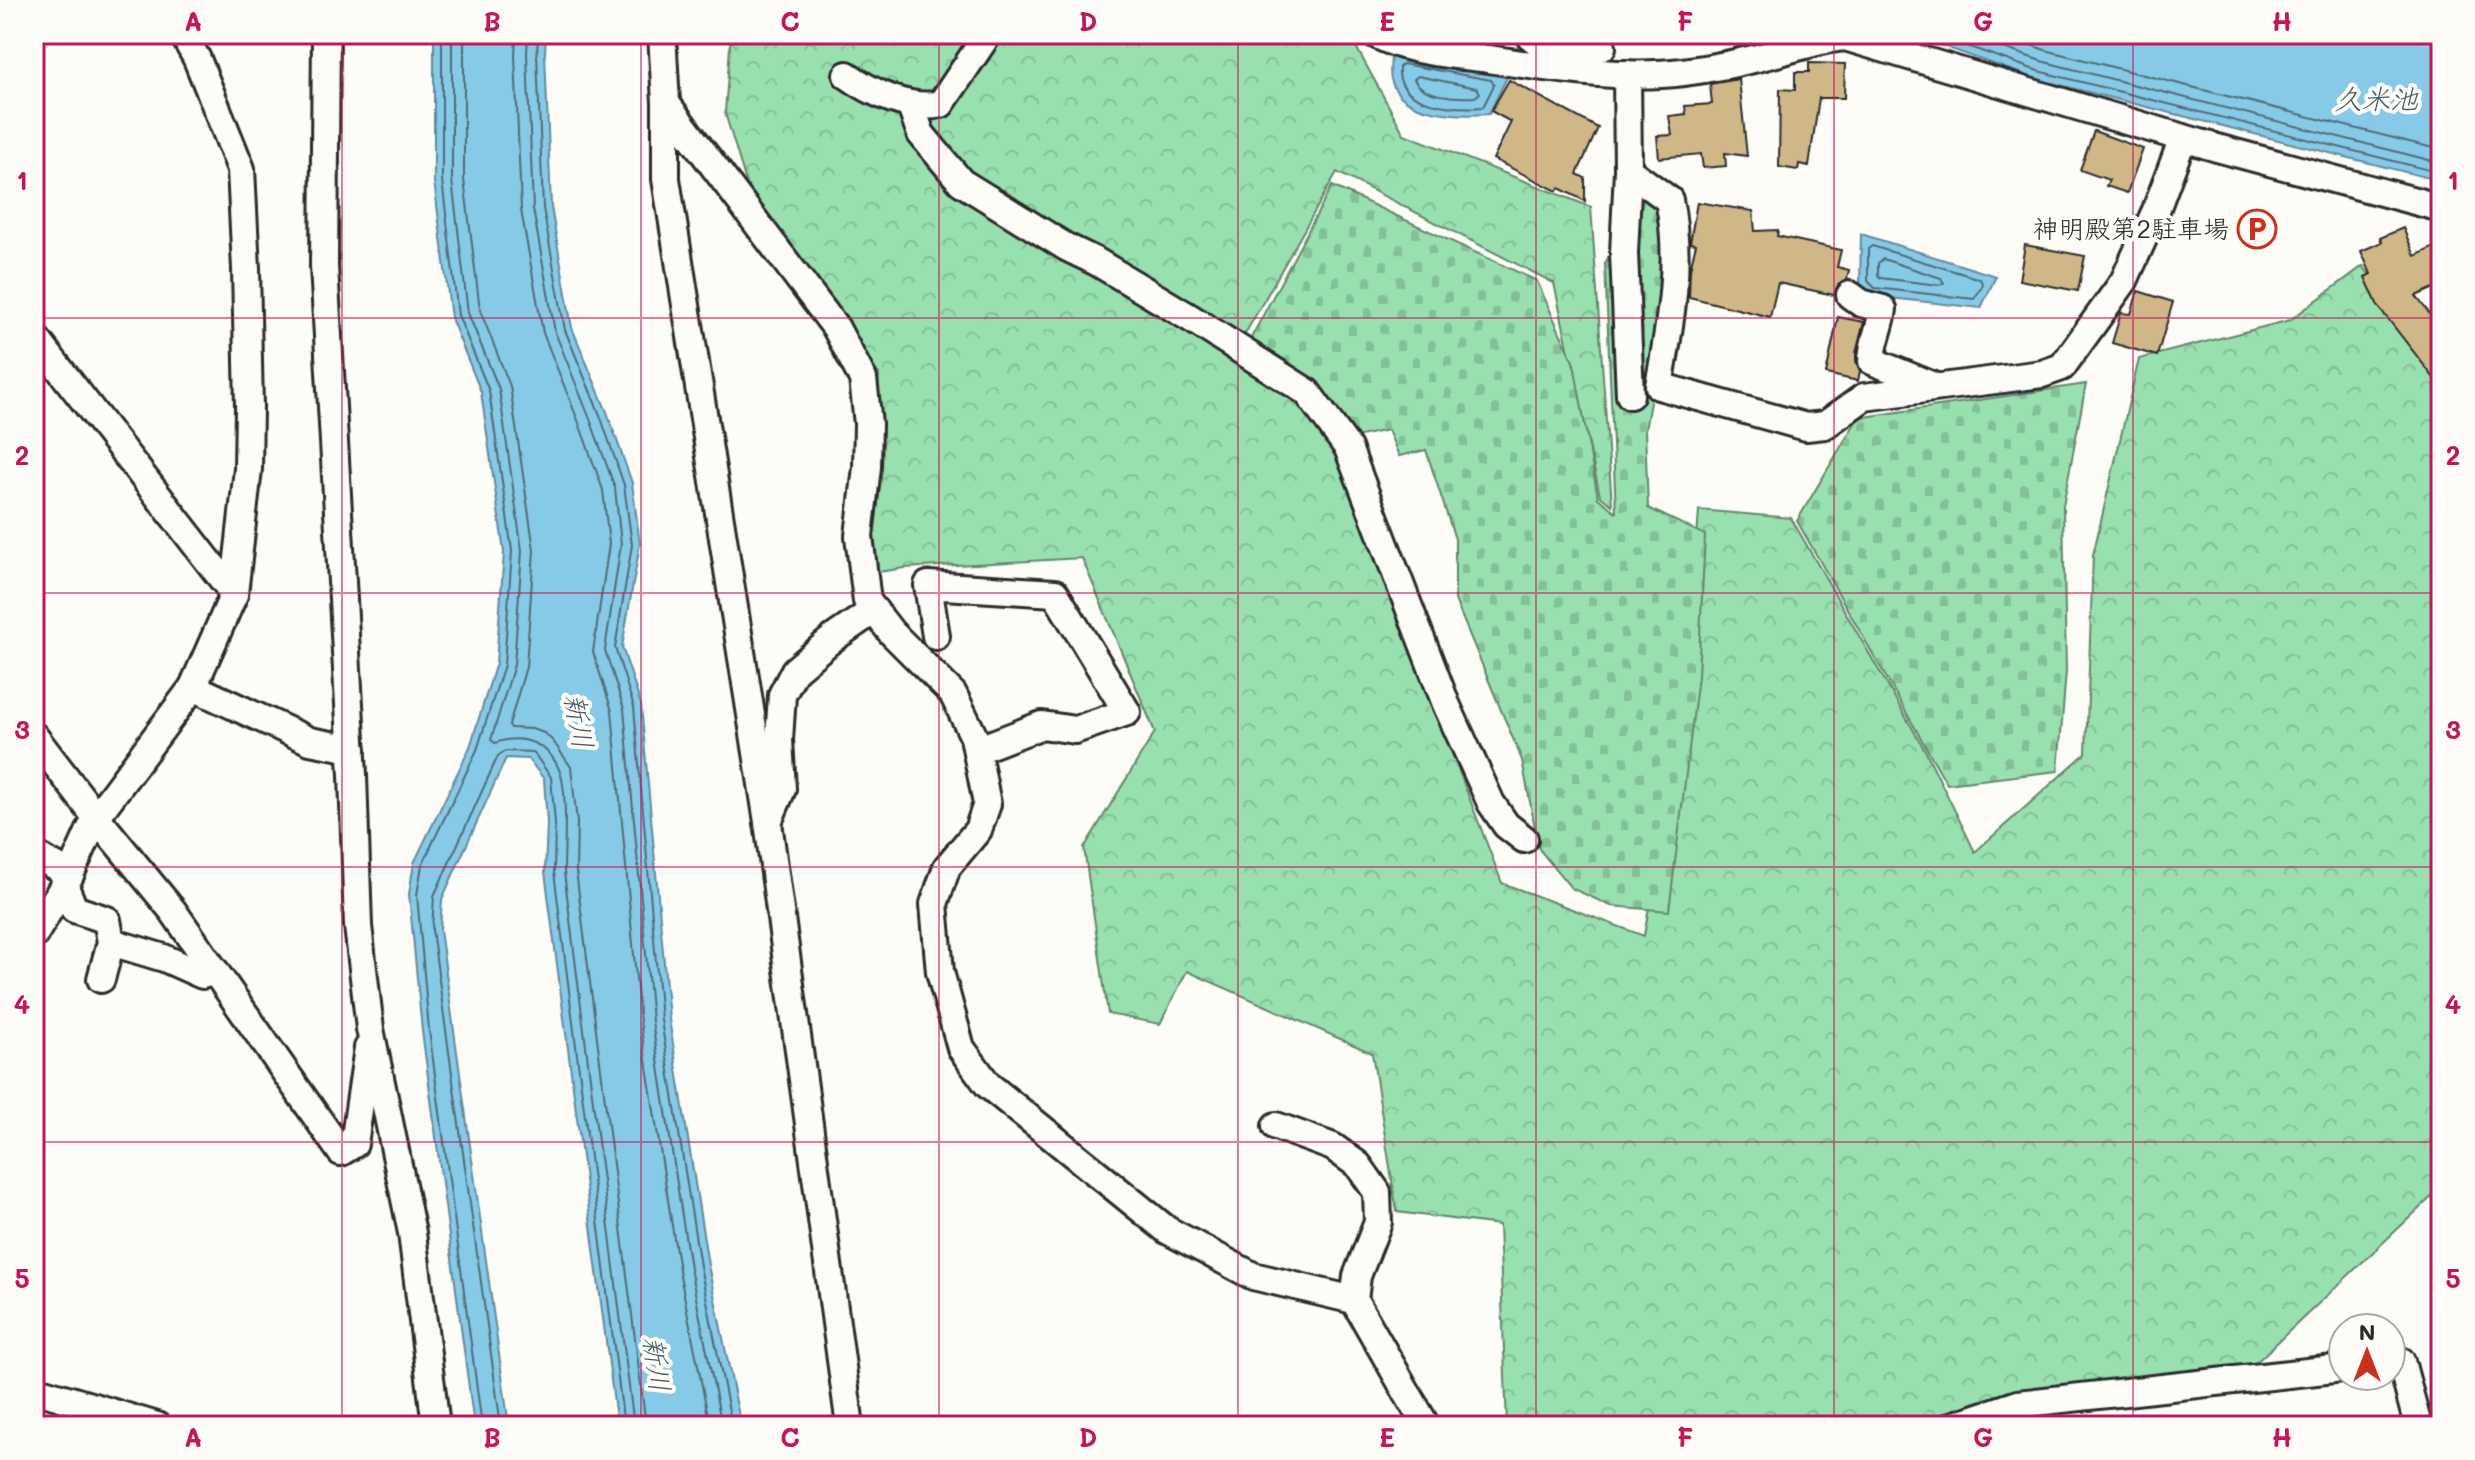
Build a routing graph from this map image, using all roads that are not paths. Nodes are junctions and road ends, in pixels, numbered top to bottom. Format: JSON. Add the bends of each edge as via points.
{"nodes":[{"id":1,"x":183,"y":34,"type":"edge"},
{"id":2,"x":326,"y":34,"type":"edge"},
{"id":3,"x":662,"y":34,"type":"edge"},
{"id":4,"x":988,"y":34,"type":"edge"},
{"id":5,"x":1375,"y":34,"type":"edge"},
{"id":6,"x":1528,"y":34,"type":"edge"},
{"id":7,"x":1854,"y":37,"type":"edge"},
{"id":8,"x":1602,"y":47,"type":"dead end"},
{"id":9,"x":1567,"y":51,"type":"edge"},
{"id":10,"x":1627,"y":74,"type":"junction"},
{"id":11,"x":847,"y":75,"type":"dead end"},
{"id":12,"x":666,"y":103,"type":"junction"},
{"id":13,"x":910,"y":104,"type":"junction"},
{"id":14,"x":2183,"y":138,"type":"junction"},
{"id":15,"x":1628,"y":170,"type":"junction"},
{"id":16,"x":2441,"y":208,"type":"edge"},
{"id":17,"x":1850,"y":295,"type":"dead end"},
{"id":18,"x":34,"y":336,"type":"edge"},
{"id":19,"x":1938,"y":387,"type":"junction"},
{"id":20,"x":1630,"y":395,"type":"dead end"},
{"id":21,"x":234,"y":594,"type":"junction"},
{"id":22,"x":874,"y":610,"type":"junction"},
{"id":23,"x":936,"y":636,"type":"dead end"},
{"id":24,"x":193,"y":687,"type":"junction"},
{"id":25,"x":34,"y":736,"type":"edge"},
{"id":26,"x":352,"y":749,"type":"junction"},
{"id":27,"x":977,"y":750,"type":"junction"},
{"id":28,"x":96,"y":817,"type":"junction"},
{"id":29,"x":768,"y":822,"type":"junction"},
{"id":30,"x":1524,"y":839,"type":"dead end"},
{"id":31,"x":34,"y":854,"type":"edge"},
{"id":32,"x":67,"y":879,"type":"junction"},
{"id":33,"x":34,"y":935,"type":"edge"},
{"id":34,"x":111,"y":942,"type":"junction"},
{"id":35,"x":215,"y":971,"type":"junction"},
{"id":36,"x":101,"y":979,"type":"dead end"},
{"id":37,"x":370,"y":1029,"type":"junction"},
{"id":38,"x":1276,"y":1126,"type":"dead end"},
{"id":39,"x":1354,"y":1300,"type":"junction"},
{"id":40,"x":427,"y":1354,"type":"junction"},
{"id":41,"x":2327,"y":1370,"type":"edge"},
{"id":42,"x":2407,"y":1384,"type":"edge"},
{"id":43,"x":34,"y":1389,"type":"edge"},
{"id":44,"x":157,"y":1426,"type":"edge"},
{"id":45,"x":423,"y":1426,"type":"edge"},
{"id":46,"x":436,"y":1426,"type":"edge"},
{"id":47,"x":850,"y":1426,"type":"edge"},
{"id":48,"x":1426,"y":1426,"type":"edge"},
{"id":49,"x":1952,"y":1426,"type":"edge"},
{"id":50,"x":2418,"y":1426,"type":"edge"}],
"edges":[{"from":1,"to":21,"type":"street","via":[[241,169],[249,438]]},
{"from":2,"to":26,"type":"street","via":[[324,266]]},
{"from":3,"to":12,"type":"street"},
{"from":4,"to":13,"type":"street","via":[[941,104]]},
{"from":5,"to":9,"type":"street","via":[[1430,51]]},
{"from":6,"to":9,"type":"street","via":[[1543,46]]},
{"from":7,"to":10,"type":"street","via":[[1682,72]]},
{"from":7,"to":14,"type":"street"},
{"from":8,"to":9,"type":"street"},
{"from":9,"to":10,"type":"street"},
{"from":10,"to":15,"type":"street"},
{"from":11,"to":13,"type":"street"},
{"from":12,"to":22,"type":"street","via":[[836,328],[863,379],[867,467],[859,536],[867,601]]},
{"from":12,"to":29,"type":"street","via":[[666,179]]},
{"from":13,"to":30,"type":"street","via":[[921,134],[961,182],[1307,392],[1348,448],[1446,704],[1491,803]]},
{"from":14,"to":16,"type":"street"},
{"from":14,"to":19,"type":"street","via":[[2124,281],[2062,367]]},
{"from":15,"to":19,"type":"street","via":[[1669,200],[1674,225],[1674,305],[1659,386],[1806,427],[1825,425],[1864,397]]},
{"from":15,"to":20,"type":"street","via":[[1624,253]]},
{"from":17,"to":19,"type":"street","via":[[1883,309],[1872,361]]},
{"from":18,"to":21,"type":"street"},
{"from":21,"to":24,"type":"street"},
{"from":22,"to":27,"type":"street","via":[[953,694]]},
{"from":22,"to":29,"type":"street","via":[[795,670],[782,695],[782,789]]},
{"from":23,"to":27,"type":"street","via":[[928,585],[1055,593],[1127,712],[1075,730],[1042,725]]},
{"from":24,"to":26,"type":"street","via":[[310,741]]},
{"from":24,"to":28,"type":"street"},
{"from":25,"to":28,"type":"street"},
{"from":26,"to":37,"type":"street","via":[[358,926]]},
{"from":27,"to":39,"type":"street","via":[[987,804],[978,830],[947,867],[934,904],[940,972],[961,1048],[988,1085],[1167,1230],[1253,1276]]},
{"from":28,"to":32,"type":"street"},
{"from":28,"to":35,"type":"street"},
{"from":29,"to":47,"type":"street"},
{"from":31,"to":32,"type":"street"},
{"from":32,"to":33,"type":"street"},
{"from":32,"to":34,"type":"street","via":[[74,909],[107,920]]},
{"from":34,"to":35,"type":"street","via":[[202,975]]},
{"from":34,"to":36,"type":"street"},
{"from":35,"to":37,"type":"street","via":[[341,1152],[354,1144]]},
{"from":37,"to":40,"type":"street","via":[[412,1233]]},
{"from":38,"to":39,"type":"street","via":[[1333,1147],[1358,1165],[1377,1192],[1378,1222],[1357,1276]]},
{"from":39,"to":48,"type":"street"},
{"from":40,"to":45,"type":"street"},
{"from":40,"to":46,"type":"street"},
{"from":41,"to":49,"type":"street","via":[[2018,1404]]},
{"from":42,"to":50,"type":"street"},
{"from":43,"to":44,"type":"street"}]}
